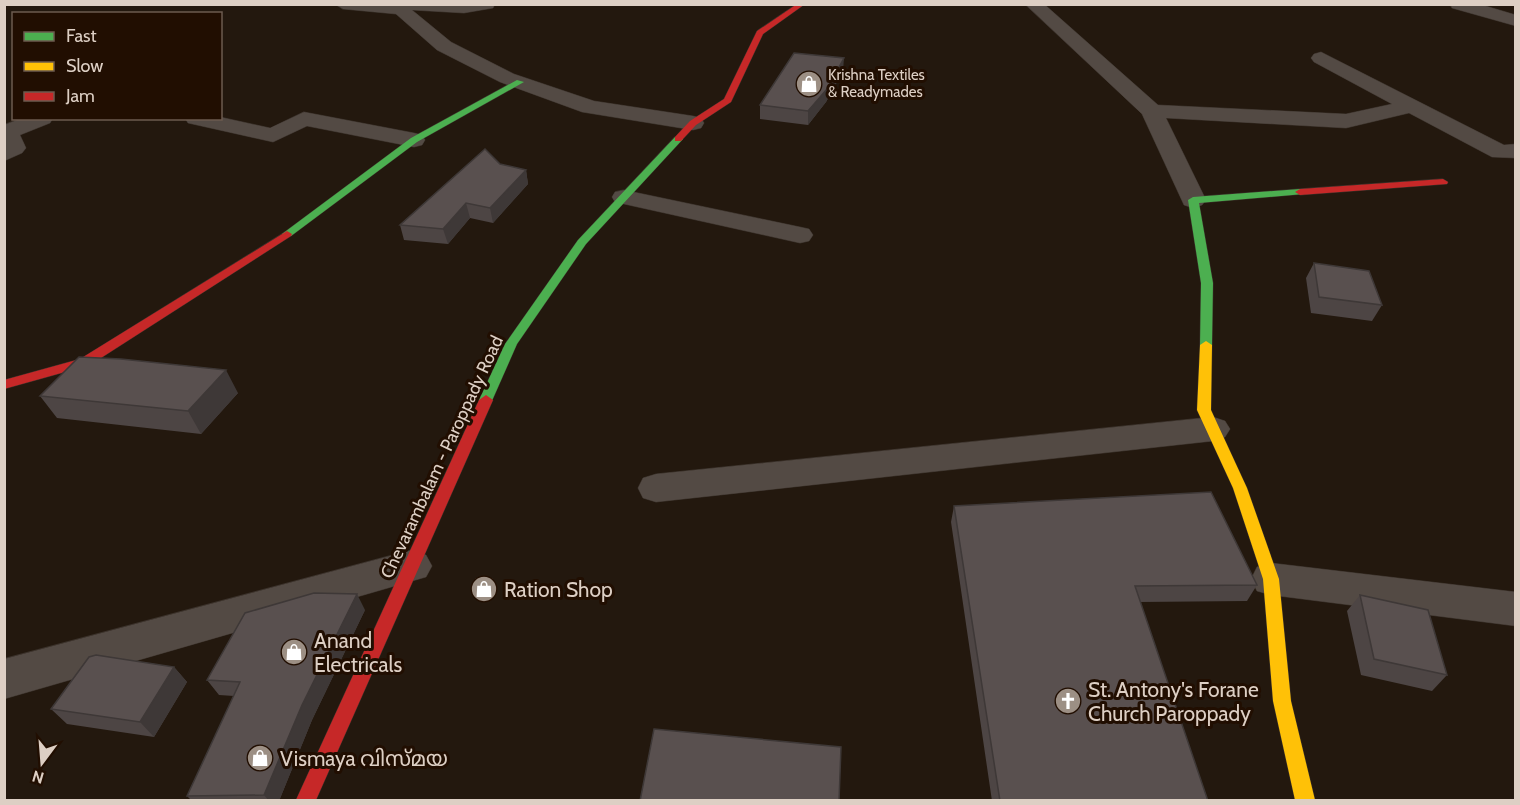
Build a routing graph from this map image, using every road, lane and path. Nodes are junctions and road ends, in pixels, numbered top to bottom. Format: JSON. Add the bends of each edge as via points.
{"nodes":[{"id":1,"x":344,"y":4,"type":"edge"},
{"id":2,"x":487,"y":4,"type":"edge"},
{"id":3,"x":802,"y":4,"type":"edge"},
{"id":4,"x":1033,"y":4,"type":"edge"},
{"id":5,"x":1458,"y":4,"type":"edge"},
{"id":6,"x":404,"y":6,"type":"edge"},
{"id":7,"x":1515,"y":21,"type":"edge"},
{"id":8,"x":1321,"y":58,"type":"dead end"},
{"id":9,"x":520,"y":82,"type":"junction"},
{"id":10,"x":1410,"y":106,"type":"junction"},
{"id":11,"x":1152,"y":111,"type":"junction"},
{"id":12,"x":37,"y":120,"type":"edge"},
{"id":13,"x":205,"y":120,"type":"edge"},
{"id":14,"x":693,"y":123,"type":"junction"},
{"id":15,"x":414,"y":140,"type":"junction"},
{"id":16,"x":1515,"y":151,"type":"edge"},
{"id":17,"x":4,"y":154,"type":"edge"},
{"id":18,"x":1443,"y":182,"type":"dead end"},
{"id":19,"x":624,"y":197,"type":"junction"},
{"id":20,"x":1193,"y":200,"type":"junction"},
{"id":21,"x":800,"y":235,"type":"dead end"},
{"id":22,"x":4,"y":385,"type":"edge"},
{"id":23,"x":1212,"y":429,"type":"junction"},
{"id":24,"x":656,"y":488,"type":"dead end"},
{"id":25,"x":412,"y":566,"type":"junction"},
{"id":26,"x":1271,"y":579,"type":"junction"},
{"id":27,"x":1515,"y":609,"type":"edge"},
{"id":28,"x":4,"y":679,"type":"edge"},
{"id":29,"x":306,"y":801,"type":"edge"},
{"id":30,"x":1305,"y":801,"type":"edge"}],
"edges":[{"from":1,"to":6,"type":"street"},
{"from":2,"to":6,"type":"street","via":[[464,8]]},
{"from":3,"to":14,"type":"street","name":"Chevarambalam - Paroppady Road","via":[[760,33],[728,100]]},
{"from":4,"to":11,"type":"street"},
{"from":5,"to":7,"type":"street"},
{"from":6,"to":9,"type":"street","via":[[444,46]]},
{"from":8,"to":10,"type":"street"},
{"from":9,"to":14,"type":"street","via":[[590,107]]},
{"from":9,"to":15,"type":"street"},
{"from":10,"to":11,"type":"street","via":[[1346,121]]},
{"from":10,"to":16,"type":"street","via":[[1500,152]]},
{"from":11,"to":20,"type":"street"},
{"from":12,"to":17,"type":"street","via":[[8,132],[14,148]]},
{"from":13,"to":15,"type":"street","via":[[273,135],[304,119]]},
{"from":14,"to":19,"type":"street","name":"Chevarambalam - Paroppady Road"},
{"from":15,"to":22,"type":"street","via":[[268,248],[85,362]]},
{"from":18,"to":20,"type":"street"},
{"from":19,"to":21,"type":"street"},
{"from":19,"to":25,"type":"street","name":"Chevarambalam - Paroppady Road","via":[[582,242],[511,344]]},
{"from":20,"to":23,"type":"street","via":[[1208,283],[1204,410]]},
{"from":23,"to":24,"type":"street"},
{"from":23,"to":26,"type":"street","via":[[1240,488]]},
{"from":25,"to":28,"type":"street"},
{"from":25,"to":29,"type":"street","name":"Chevarambalam - Paroppady Road"},
{"from":26,"to":27,"type":"street"},
{"from":26,"to":30,"type":"street","via":[[1282,701]]}]}
